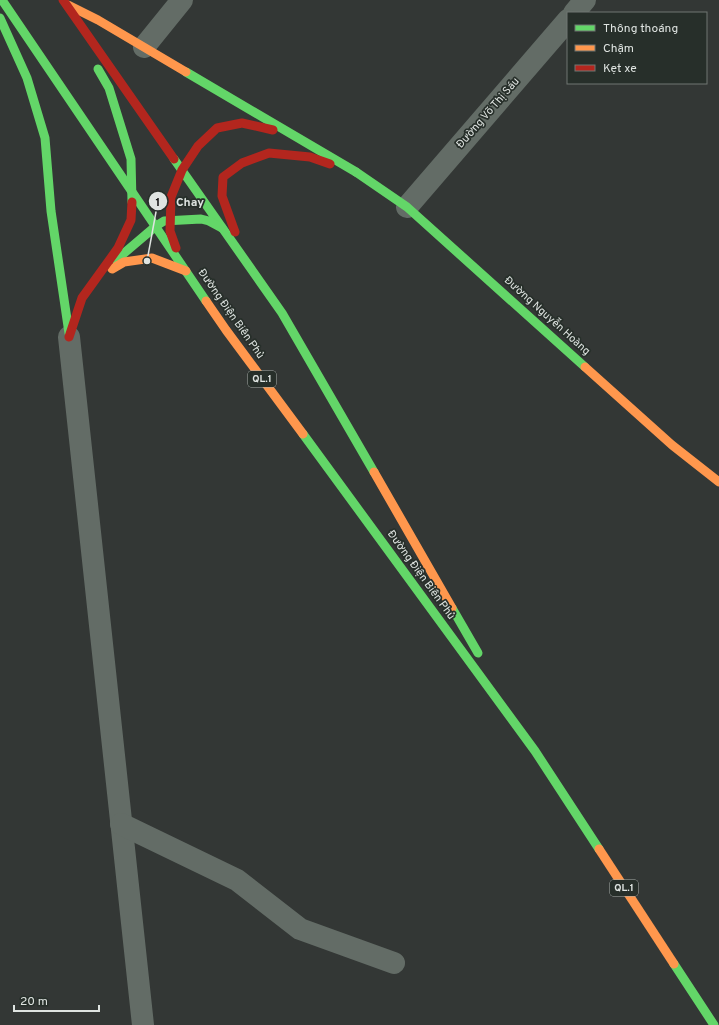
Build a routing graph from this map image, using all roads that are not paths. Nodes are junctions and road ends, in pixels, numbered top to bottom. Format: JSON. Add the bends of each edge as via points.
{"nodes":[{"id":1,"x":2,"y":0,"type":"edge"},
{"id":2,"x":79,"y":0,"type":"edge"},
{"id":3,"x":182,"y":0,"type":"edge"},
{"id":4,"x":585,"y":0,"type":"edge"},
{"id":5,"x":60,"y":1,"type":"edge"},
{"id":6,"x":575,"y":12,"type":"edge"},
{"id":7,"x":0,"y":18,"type":"edge"},
{"id":8,"x":98,"y":20,"type":"junction"},
{"id":9,"x":567,"y":21,"type":"edge"},
{"id":10,"x":144,"y":47,"type":"junction"},
{"id":11,"x":86,"y":48,"type":"dead end"},
{"id":12,"x":93,"y":61,"type":"dead end"},
{"id":13,"x":309,"y":144,"type":"junction"},
{"id":14,"x":182,"y":170,"type":"junction"},
{"id":15,"x":356,"y":172,"type":"junction"},
{"id":16,"x":133,"y":193,"type":"junction"},
{"id":17,"x":407,"y":207,"type":"junction"},
{"id":18,"x":170,"y":221,"type":"junction"},
{"id":19,"x":156,"y":226,"type":"junction"},
{"id":20,"x":222,"y":228,"type":"junction"},
{"id":21,"x":186,"y":272,"type":"junction"},
{"id":22,"x":97,"y":276,"type":"junction"},
{"id":23,"x":282,"y":313,"type":"junction"},
{"id":24,"x":69,"y":337,"type":"junction"},
{"id":25,"x":719,"y":482,"type":"edge"},
{"id":26,"x":483,"y":661,"type":"dead end"},
{"id":27,"x":491,"y":675,"type":"dead end"},
{"id":28,"x":535,"y":751,"type":"junction"},
{"id":29,"x":121,"y":824,"type":"junction"},
{"id":30,"x":394,"y":963,"type":"dead end"},
{"id":31,"x":143,"y":1025,"type":"edge"},
{"id":32,"x":714,"y":1025,"type":"edge"}],
"edges":[{"from":1,"to":16,"type":"main road","name":"Đường Điện Biên Phủ","number":"QL.1"},
{"from":2,"to":8,"type":"main road"},
{"from":3,"to":10,"type":"street"},
{"from":4,"to":6,"type":"street"},
{"from":5,"to":8,"type":"main road"},
{"from":5,"to":11,"type":"main road"},
{"from":5,"to":14,"type":"main road","name":"Đường Điện Biên Phủ"},
{"from":7,"to":24,"type":"main road","via":[[27,78],[45,138],[51,211]]},
{"from":8,"to":10,"type":"main road"},
{"from":9,"to":17,"type":"street","name":"Đường Võ Thị Sáu"},
{"from":10,"to":13,"type":"main road"},
{"from":12,"to":16,"type":"main road","via":[[109,88],[132,159]]},
{"from":13,"to":14,"type":"main road","via":[[268,128],[242,123],[217,128],[198,146]]},
{"from":13,"to":15,"type":"main road"},
{"from":14,"to":18,"type":"main road","via":[[171,197]]},
{"from":14,"to":20,"type":"main road","name":"Đường Điện Biên Phủ"},
{"from":15,"to":17,"type":"main road","name":"Đường Nguyễn Hoàng"},
{"from":15,"to":23,"type":"main road","via":[[310,158],[269,153],[242,163],[224,177],[222,196],[232,228]]},
{"from":16,"to":19,"type":"main road","name":"Đường Điện Biên Phủ","number":"QL.1"},
{"from":16,"to":22,"type":"main road","via":[[131,220],[118,248]]},
{"from":17,"to":25,"type":"main road","name":"Đường Nguyễn Hoàng","via":[[672,445]]},
{"from":18,"to":19,"type":"main road"},
{"from":18,"to":20,"type":"main road","via":[[201,219]]},
{"from":18,"to":21,"type":"main road","via":[[170,231]]},
{"from":19,"to":21,"type":"main road","name":"Đường Điện Biên Phủ","number":"QL.1"},
{"from":19,"to":22,"type":"main road"},
{"from":20,"to":23,"type":"main road","name":"Đường Điện Biên Phủ"},
{"from":21,"to":22,"type":"main road","via":[[152,258],[124,262]]},
{"from":21,"to":28,"type":"main road","name":"Đường Điện Biên Phủ","number":"QL.1"},
{"from":22,"to":24,"type":"main road","via":[[82,298]]},
{"from":23,"to":26,"type":"main road","name":"Đường Điện Biên Phủ"},
{"from":24,"to":29,"type":"street"},
{"from":27,"to":28,"type":"main road","name":"Đường Điện Biên Phủ","number":"QL.1"},
{"from":28,"to":32,"type":"main road","name":"Đường Điện Biên Phủ","number":"QL.1"},
{"from":29,"to":30,"type":"street","via":[[237,880],[300,929]]},
{"from":29,"to":31,"type":"street"}]}
